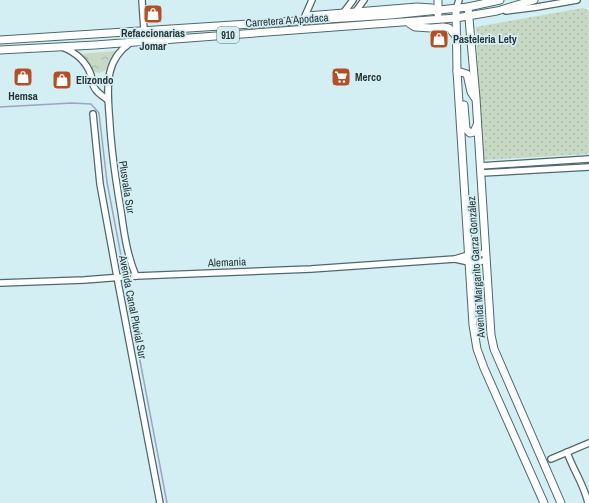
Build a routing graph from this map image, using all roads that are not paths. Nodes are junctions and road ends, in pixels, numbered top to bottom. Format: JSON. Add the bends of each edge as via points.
{"nodes":[{"id":1,"x":142,"y":0,"type":"edge"},
{"id":2,"x":312,"y":0,"type":"edge"},
{"id":3,"x":353,"y":0,"type":"edge"},
{"id":4,"x":364,"y":0,"type":"edge"},
{"id":5,"x":438,"y":0,"type":"edge"},
{"id":6,"x":459,"y":0,"type":"edge"},
{"id":7,"x":463,"y":0,"type":"edge"},
{"id":8,"x":500,"y":0,"type":"edge"},
{"id":9,"x":534,"y":0,"type":"edge"},
{"id":10,"x":578,"y":0,"type":"edge"},
{"id":11,"x":480,"y":2,"type":"edge"},
{"id":12,"x":468,"y":7,"type":"junction"},
{"id":13,"x":456,"y":9,"type":"junction"},
{"id":14,"x":356,"y":11,"type":"junction"},
{"id":15,"x":438,"y":11,"type":"junction"},
{"id":16,"x":497,"y":11,"type":"junction"},
{"id":17,"x":344,"y":12,"type":"junction"},
{"id":18,"x":305,"y":16,"type":"junction"},
{"id":19,"x":469,"y":17,"type":"junction"},
{"id":20,"x":456,"y":18,"type":"junction"},
{"id":21,"x":439,"y":23,"type":"junction"},
{"id":22,"x":144,"y":28,"type":"junction"},
{"id":23,"x":457,"y":37,"type":"junction"},
{"id":24,"x":0,"y":40,"type":"edge"},
{"id":25,"x":130,"y":43,"type":"junction"},
{"id":26,"x":60,"y":46,"type":"junction"},
{"id":27,"x":0,"y":50,"type":"edge"},
{"id":28,"x":458,"y":71,"type":"junction"},
{"id":29,"x":459,"y":90,"type":"junction"},
{"id":30,"x":476,"y":98,"type":"junction"},
{"id":31,"x":108,"y":100,"type":"junction"},
{"id":32,"x":93,"y":114,"type":"dead end"},
{"id":33,"x":477,"y":124,"type":"junction"},
{"id":34,"x":589,"y":159,"type":"edge"},
{"id":35,"x":589,"y":167,"type":"edge"},
{"id":36,"x":480,"y":169,"type":"junction"},
{"id":37,"x":485,"y":253,"type":"junction"},
{"id":38,"x":469,"y":259,"type":"junction"},
{"id":39,"x":485,"y":262,"type":"junction"},
{"id":40,"x":136,"y":276,"type":"junction"},
{"id":41,"x":116,"y":277,"type":"junction"},
{"id":42,"x":0,"y":283,"type":"edge"},
{"id":43,"x":589,"y":443,"type":"edge"},
{"id":44,"x":567,"y":452,"type":"junction"},
{"id":45,"x":552,"y":459,"type":"dead end"},
{"id":46,"x":160,"y":503,"type":"edge"},
{"id":47,"x":544,"y":503,"type":"edge"},
{"id":48,"x":560,"y":503,"type":"edge"},
{"id":49,"x":588,"y":503,"type":"edge"}],
"edges":[{"from":1,"to":22,"type":"street"},
{"from":2,"to":18,"type":"street"},
{"from":3,"to":17,"type":"street"},
{"from":4,"to":14,"type":"street"},
{"from":5,"to":15,"type":"main road"},
{"from":6,"to":13,"type":"street"},
{"from":7,"to":12,"type":"street"},
{"from":8,"to":11,"type":"main road","name":"Carretera A Apodaca"},
{"from":9,"to":16,"type":"main road","name":"Carretera A Apodaca"},
{"from":10,"to":16,"type":"street","via":[[521,10]]},
{"from":11,"to":12,"type":"main road","name":"Carretera A Apodaca"},
{"from":12,"to":13,"type":"main road","name":"Carretera A Apodaca"},
{"from":12,"to":19,"type":"main road","name":"Avenida Margarito Garza González"},
{"from":13,"to":15,"type":"main road","name":"Carretera A Apodaca","number":"910"},
{"from":13,"to":20,"type":"main road","name":"Avenida Margarito Garza González"},
{"from":14,"to":15,"type":"main road","via":[[421,7]]},
{"from":14,"to":17,"type":"main road"},
{"from":15,"to":21,"type":"main road"},
{"from":15,"to":22,"type":"main road","name":"Carretera A Apodaca","number":"910"},
{"from":16,"to":19,"type":"main road","name":"Carretera A Apodaca"},
{"from":17,"to":18,"type":"main road"},
{"from":18,"to":22,"type":"main road"},
{"from":19,"to":20,"type":"main road","name":"Carretera A Apodaca"},
{"from":19,"to":30,"type":"main road","name":"Avenida Margarito Garza González"},
{"from":20,"to":21,"type":"main road","name":"Carretera A Apodaca","number":"910"},
{"from":20,"to":23,"type":"main road","name":"Avenida Margarito Garza González"},
{"from":21,"to":23,"type":"main road","via":[[449,28]]},
{"from":21,"to":25,"type":"main road","name":"Carretera A Apodaca","number":"910","via":[[406,23]]},
{"from":22,"to":24,"type":"main road","name":"Carretera A Apodaca","number":"910"},
{"from":23,"to":28,"type":"main road","name":"Avenida Margarito Garza González"},
{"from":25,"to":26,"type":"main road","name":"Carretera A Apodaca","number":"910"},
{"from":25,"to":31,"type":"street","name":"Plusvalia Sur","via":[[113,62],[109,77]]},
{"from":26,"to":27,"type":"main road","name":"Carretera A Apodaca","number":"910"},
{"from":26,"to":31,"type":"street","via":[[82,59],[94,88]]},
{"from":28,"to":29,"type":"main road","name":"Avenida Margarito Garza González"},
{"from":28,"to":30,"type":"main road","via":[[467,74],[470,92]]},
{"from":29,"to":33,"type":"main road","via":[[464,99],[466,129],[470,133],[474,132]]},
{"from":29,"to":38,"type":"main road","name":"Avenida Margarito Garza González"},
{"from":30,"to":33,"type":"main road","name":"Avenida Margarito Garza González"},
{"from":31,"to":40,"type":"street","name":"Plusvalia Sur","via":[[112,157],[125,239]]},
{"from":32,"to":41,"type":"street","name":"Avenida Canal Pluvial Sur","via":[[100,184]]},
{"from":33,"to":36,"type":"main road","name":"Avenida Margarito Garza González"},
{"from":34,"to":36,"type":"street"},
{"from":35,"to":36,"type":"street"},
{"from":36,"to":37,"type":"main road","name":"Avenida Margarito Garza González"},
{"from":37,"to":38,"type":"street","name":"Alemania"},
{"from":37,"to":39,"type":"main road","name":"Avenida Margarito Garza González"},
{"from":38,"to":39,"type":"street","name":"Alemania"},
{"from":38,"to":40,"type":"street","name":"Alemania"},
{"from":38,"to":47,"type":"main road","name":"Avenida Margarito Garza González","via":[[477,349]]},
{"from":39,"to":48,"type":"main road","name":"Avenida Margarito Garza González","via":[[494,349]]},
{"from":40,"to":41,"type":"street","name":"Alemania"},
{"from":41,"to":42,"type":"street","name":"Alemania"},
{"from":41,"to":46,"type":"street","name":"Avenida Canal Pluvial Sur"},
{"from":43,"to":44,"type":"street"},
{"from":44,"to":45,"type":"street"},
{"from":44,"to":49,"type":"street","via":[[584,488]]}]}
